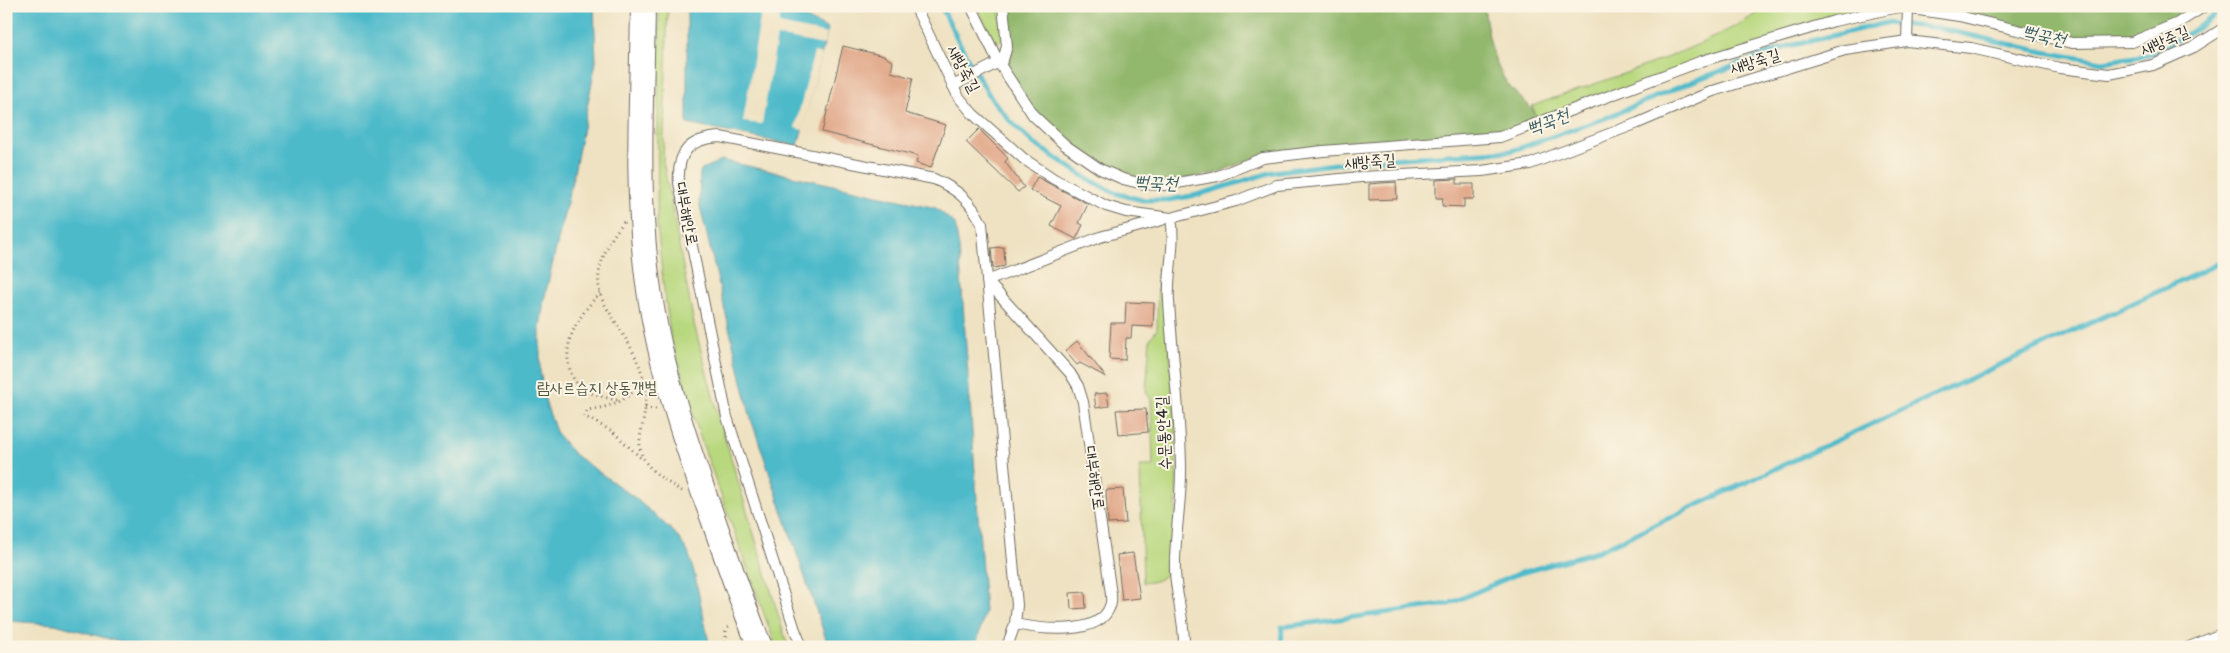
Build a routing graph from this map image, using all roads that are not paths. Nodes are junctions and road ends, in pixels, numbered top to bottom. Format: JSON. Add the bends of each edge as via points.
{"nodes":[{"id":1,"x":643,"y":6,"type":"edge"},
{"id":2,"x":915,"y":6,"type":"edge"},
{"id":3,"x":971,"y":6,"type":"edge"},
{"id":4,"x":1003,"y":6,"type":"edge"},
{"id":5,"x":2205,"y":6,"type":"edge"},
{"id":6,"x":1908,"y":9,"type":"edge"},
{"id":7,"x":2224,"y":28,"type":"edge"},
{"id":8,"x":1908,"y":41,"type":"junction"},
{"id":9,"x":997,"y":64,"type":"junction"},
{"id":10,"x":957,"y":84,"type":"junction"},
{"id":11,"x":1170,"y":218,"type":"junction"},
{"id":12,"x":987,"y":281,"type":"junction"},
{"id":13,"x":1015,"y":624,"type":"junction"},
{"id":14,"x":2224,"y":633,"type":"edge"},
{"id":15,"x":760,"y":647,"type":"edge"},
{"id":16,"x":802,"y":647,"type":"edge"},
{"id":17,"x":1007,"y":647,"type":"edge"},
{"id":18,"x":1184,"y":647,"type":"edge"},
{"id":19,"x":2189,"y":647,"type":"edge"}],
"edges":[{"from":1,"to":15,"type":"street","via":[[641,214],[658,345],[688,450]]},
{"from":2,"to":10,"type":"lane","name":"새방죽길"},
{"from":3,"to":9,"type":"lane","name":"새방죽길"},
{"from":4,"to":9,"type":"lane","via":[[1007,46],[1006,54]]},
{"from":5,"to":6,"type":"lane","name":"새방죽길","via":[[2176,24],[2132,42],[2072,43],[1960,16]]},
{"from":6,"to":8,"type":"lane"},
{"from":6,"to":9,"type":"lane","name":"새방죽길","via":[[1898,7],[1834,21],[1702,61],[1500,137],[1263,158],[1218,176],[1165,185],[1123,179],[1100,169],[1066,145],[1034,115]]},
{"from":7,"to":8,"type":"lane","name":"새방죽길","via":[[2194,47],[2153,65],[2109,74],[2060,68],[1971,48]]},
{"from":8,"to":11,"type":"lane","name":"새방죽길","via":[[1846,50],[1712,91],[1638,124],[1530,164],[1482,171],[1277,185],[1236,201]]},
{"from":9,"to":10,"type":"lane"},
{"from":10,"to":11,"type":"lane","name":"새방죽길","via":[[973,114],[1024,159],[1054,179],[1106,206],[1140,215]]},
{"from":11,"to":12,"type":"lane","via":[[1100,237]]},
{"from":11,"to":18,"type":"lane","name":"수문통안4길","via":[[1173,240],[1169,301],[1181,466],[1175,571]]},
{"from":12,"to":13,"type":"lane","name":"대부해안로","via":[[1017,606]]},
{"from":12,"to":13,"type":"lane","name":"대부해안로","via":[[1070,372],[1078,386],[1111,594],[1110,606],[1104,615],[1078,627],[1036,629]]},
{"from":12,"to":16,"type":"lane","name":"대부해안로","via":[[982,224],[963,196],[934,179],[720,137],[706,138],[683,152],[678,168],[679,183],[727,417]]},
{"from":13,"to":17,"type":"lane","name":"대부해안로"},
{"from":14,"to":19,"type":"lane"}]}
